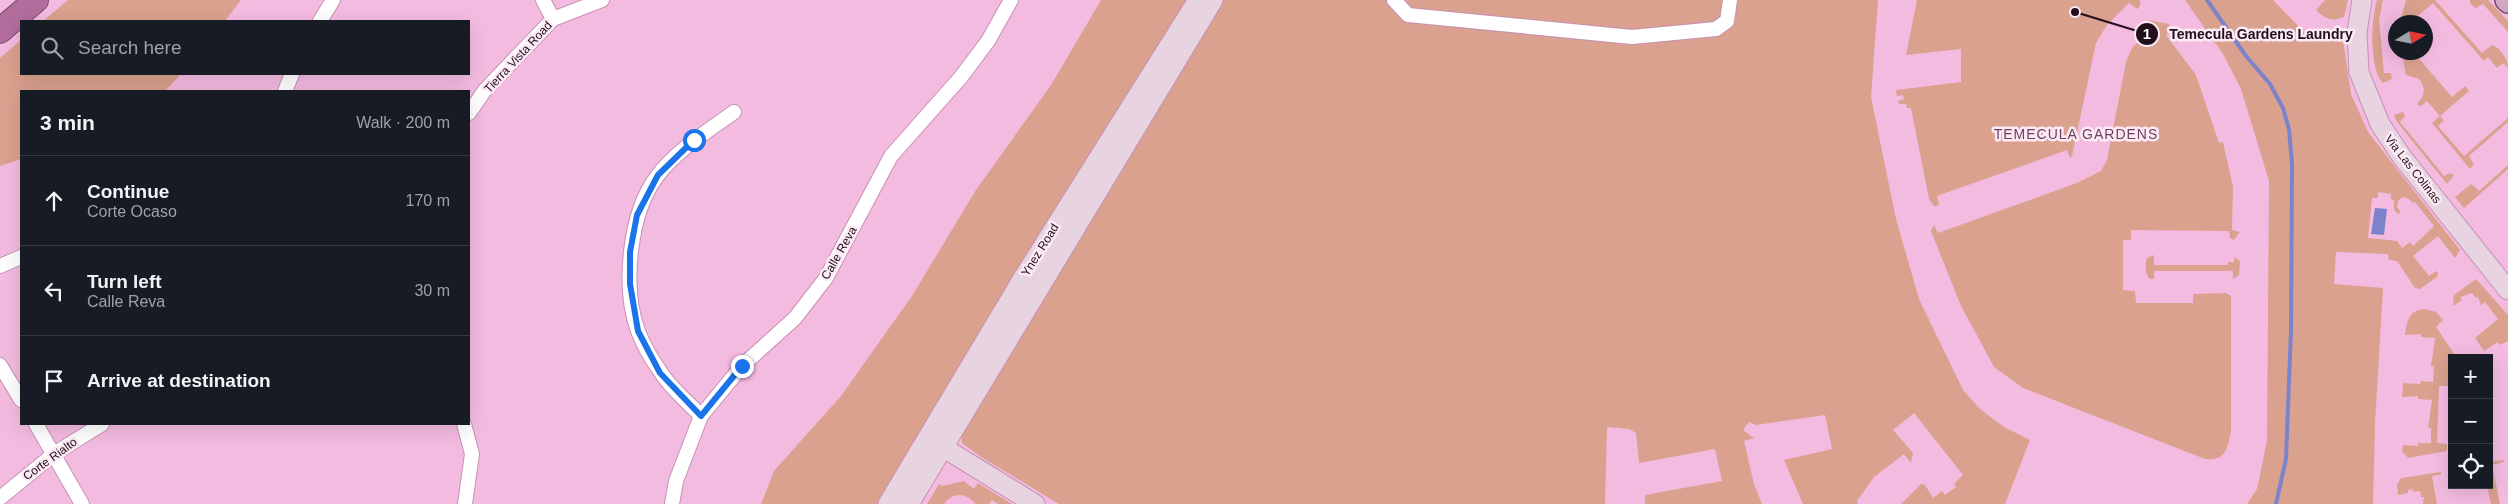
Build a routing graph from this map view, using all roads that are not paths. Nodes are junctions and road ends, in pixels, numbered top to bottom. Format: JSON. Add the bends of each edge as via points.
{"nodes":[{"id":1,"x":36,"y":0,"type":"edge"},
{"id":2,"x":332,"y":0,"type":"edge"},
{"id":3,"x":543,"y":0,"type":"edge"},
{"id":4,"x":602,"y":0,"type":"edge"},
{"id":5,"x":1011,"y":0,"type":"edge"},
{"id":6,"x":1198,"y":0,"type":"edge"},
{"id":7,"x":1213,"y":0,"type":"edge"},
{"id":8,"x":1394,"y":0,"type":"edge"},
{"id":9,"x":1730,"y":0,"type":"edge"},
{"id":10,"x":2362,"y":0,"type":"edge"},
{"id":11,"x":554,"y":19,"type":"junction"},
{"id":12,"x":321,"y":20,"type":"edge"},
{"id":13,"x":0,"y":31,"type":"edge"},
{"id":14,"x":292,"y":75,"type":"edge"},
{"id":15,"x":285,"y":90,"type":"edge"},
{"id":16,"x":470,"y":112,"type":"edge"},
{"id":17,"x":734,"y":112,"type":"dead end"},
{"id":18,"x":20,"y":257,"type":"edge"},
{"id":19,"x":0,"y":266,"type":"edge"},
{"id":20,"x":2508,"y":290,"type":"edge"},
{"id":21,"x":0,"y":365,"type":"edge"},
{"id":22,"x":20,"y":398,"type":"edge"},
{"id":23,"x":701,"y":416,"type":"junction"},
{"id":24,"x":37,"y":425,"type":"edge"},
{"id":25,"x":100,"y":425,"type":"edge"},
{"id":26,"x":464,"y":425,"type":"edge"},
{"id":27,"x":935,"y":443,"type":"junction"},
{"id":28,"x":54,"y":454,"type":"junction"},
{"id":29,"x":0,"y":498,"type":"edge"},
{"id":30,"x":82,"y":504,"type":"edge"},
{"id":31,"x":465,"y":504,"type":"edge"},
{"id":32,"x":672,"y":504,"type":"edge"},
{"id":33,"x":888,"y":504,"type":"edge"},
{"id":34,"x":909,"y":504,"type":"edge"},
{"id":35,"x":1035,"y":504,"type":"edge"}],
"edges":[{"from":1,"to":13,"type":"highway"},
{"from":2,"to":12,"type":"street"},
{"from":3,"to":11,"type":"street"},
{"from":4,"to":11,"type":"street","name":"Tierra Vista Road"},
{"from":5,"to":23,"type":"street","name":"Calle Reva","via":[[988,41],[961,77],[891,156],[826,278],[795,318],[742,366]]},
{"from":6,"to":27,"type":"main road","name":"Ynez Road","via":[[1025,275]]},
{"from":7,"to":27,"type":"main road","name":"Ynez Road"},
{"from":8,"to":9,"type":"street","via":[[1408,15],[1632,37],[1716,29],[1727,21]]},
{"from":10,"to":20,"type":"main road","name":"Via Las Colinas","via":[[2356,32],[2360,72],[2380,124],[2402,157]]},
{"from":11,"to":16,"type":"street","name":"Tierra Vista Road","via":[[485,90]]},
{"from":14,"to":15,"type":"street"},
{"from":17,"to":23,"type":"street","via":[[694,140],[658,175],[637,215],[630,252],[630,284],[638,331],[660,373]]},
{"from":18,"to":19,"type":"street"},
{"from":21,"to":22,"type":"street"},
{"from":23,"to":32,"type":"street","name":"Calle Reva","via":[[676,481]]},
{"from":24,"to":28,"type":"street"},
{"from":25,"to":28,"type":"street","name":"Corte Rialto"},
{"from":26,"to":31,"type":"street","via":[[472,454]]},
{"from":27,"to":33,"type":"main road","name":"Ynez Road"},
{"from":27,"to":34,"type":"main road","name":"Ynez Road"},
{"from":27,"to":35,"type":"main road"},
{"from":28,"to":29,"type":"street","name":"Corte Rialto"},
{"from":28,"to":30,"type":"street"}]}
